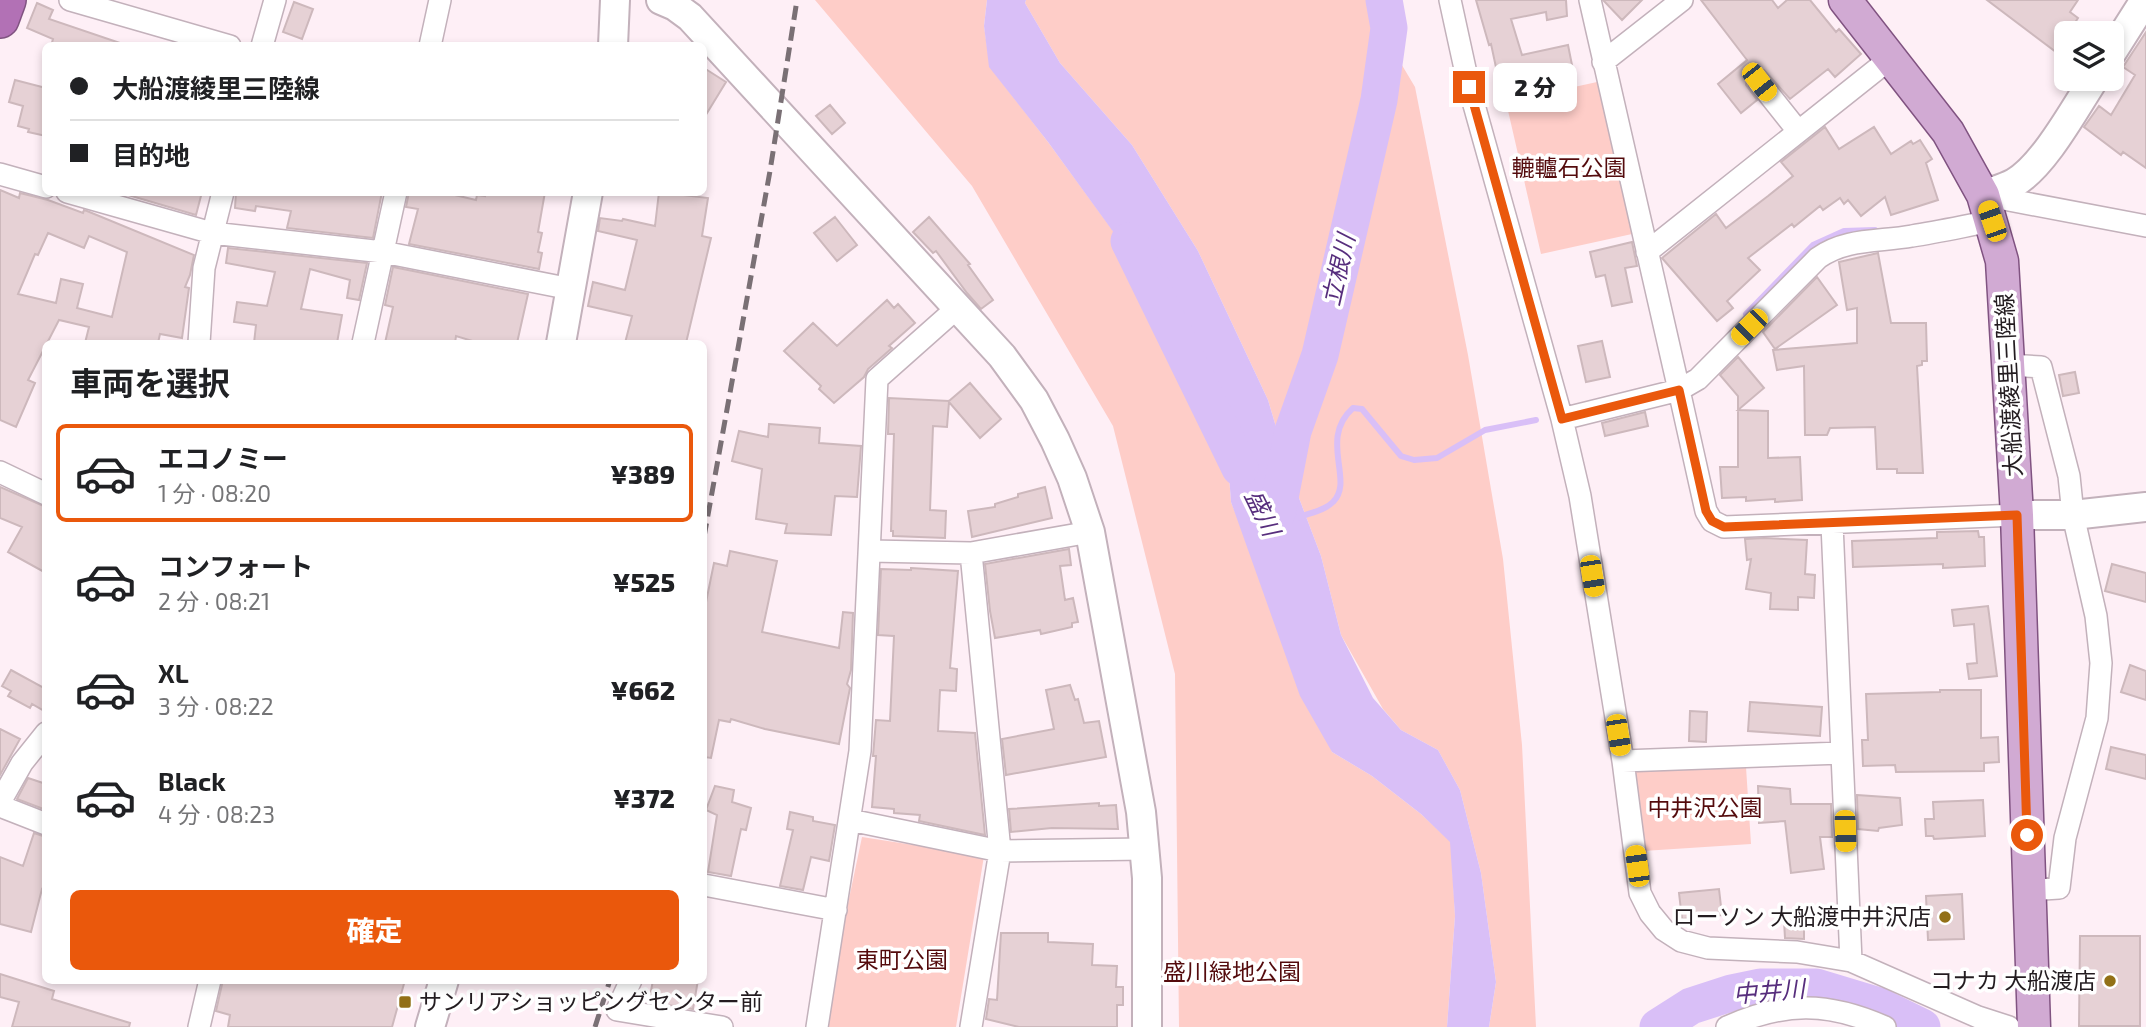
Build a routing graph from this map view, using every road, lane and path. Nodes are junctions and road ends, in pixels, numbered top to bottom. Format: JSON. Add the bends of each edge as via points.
{"nodes":[{"id":1,"x":7,"y":0,"type":"edge"},
{"id":2,"x":70,"y":0,"type":"edge"},
{"id":3,"x":275,"y":0,"type":"edge"},
{"id":4,"x":440,"y":0,"type":"edge"},
{"id":5,"x":615,"y":0,"type":"edge"},
{"id":6,"x":660,"y":0,"type":"edge"},
{"id":7,"x":1450,"y":0,"type":"edge"},
{"id":8,"x":1590,"y":0,"type":"edge"},
{"id":9,"x":1682,"y":0,"type":"edge"},
{"id":10,"x":1845,"y":0,"type":"edge"},
{"id":11,"x":2145,"y":0,"type":"edge"},
{"id":12,"x":0,"y":19,"type":"edge"},
{"id":13,"x":2124,"y":33,"type":"edge"},
{"id":14,"x":216,"y":42,"type":"edge"},
{"id":15,"x":263,"y":42,"type":"edge"},
{"id":16,"x":431,"y":42,"type":"edge"},
{"id":17,"x":613,"y":42,"type":"edge"},
{"id":18,"x":1891,"y":58,"type":"junction"},
{"id":19,"x":1603,"y":62,"type":"junction"},
{"id":20,"x":1759,"y":82,"type":"dead end"},
{"id":21,"x":2086,"y":91,"type":"edge"},
{"id":22,"x":1798,"y":131,"type":"junction"},
{"id":23,"x":0,"y":174,"type":"edge"},
{"id":24,"x":42,"y":186,"type":"edge"},
{"id":25,"x":80,"y":196,"type":"edge"},
{"id":26,"x":222,"y":196,"type":"edge"},
{"id":27,"x":395,"y":196,"type":"edge"},
{"id":28,"x":587,"y":196,"type":"edge"},
{"id":29,"x":1987,"y":208,"type":"junction"},
{"id":30,"x":2146,"y":226,"type":"edge"},
{"id":31,"x":212,"y":233,"type":"junction"},
{"id":32,"x":383,"y":252,"type":"junction"},
{"id":33,"x":1647,"y":252,"type":"junction"},
{"id":34,"x":571,"y":289,"type":"junction"},
{"id":35,"x":957,"y":308,"type":"junction"},
{"id":36,"x":199,"y":340,"type":"edge"},
{"id":37,"x":364,"y":340,"type":"edge"},
{"id":38,"x":562,"y":340,"type":"edge"},
{"id":39,"x":2008,"y":365,"type":"junction"},
{"id":40,"x":1679,"y":390,"type":"junction"},
{"id":41,"x":1562,"y":419,"type":"junction"},
{"id":42,"x":0,"y":472,"type":"edge"},
{"id":43,"x":42,"y":492,"type":"edge"},
{"id":44,"x":2146,"y":507,"type":"edge"},
{"id":45,"x":2073,"y":514,"type":"junction"},
{"id":46,"x":2017,"y":515,"type":"junction"},
{"id":47,"x":1832,"y":524,"type":"junction"},
{"id":48,"x":1090,"y":532,"type":"junction"},
{"id":49,"x":870,"y":551,"type":"junction"},
{"id":50,"x":971,"y":553,"type":"junction"},
{"id":51,"x":42,"y":738,"type":"edge"},
{"id":52,"x":1842,"y":753,"type":"junction"},
{"id":53,"x":1623,"y":761,"type":"junction"},
{"id":54,"x":0,"y":804,"type":"edge"},
{"id":55,"x":850,"y":820,"type":"junction"},
{"id":56,"x":42,"y":822,"type":"edge"},
{"id":57,"x":1146,"y":849,"type":"junction"},
{"id":58,"x":999,"y":851,"type":"junction"},
{"id":59,"x":707,"y":886,"type":"edge"},
{"id":60,"x":2028,"y":890,"type":"junction"},
{"id":61,"x":836,"y":911,"type":"junction"},
{"id":62,"x":1851,"y":961,"type":"junction"},
{"id":63,"x":209,"y":984,"type":"edge"},
{"id":64,"x":443,"y":984,"type":"edge"},
{"id":65,"x":629,"y":984,"type":"edge"},
{"id":66,"x":199,"y":1027,"type":"edge"},
{"id":67,"x":430,"y":1027,"type":"edge"},
{"id":68,"x":722,"y":1027,"type":"edge"},
{"id":69,"x":817,"y":1027,"type":"edge"},
{"id":70,"x":971,"y":1027,"type":"edge"},
{"id":71,"x":1147,"y":1027,"type":"edge"},
{"id":72,"x":1727,"y":1027,"type":"edge"},
{"id":73,"x":1885,"y":1027,"type":"edge"},
{"id":74,"x":2009,"y":1027,"type":"edge"},
{"id":75,"x":2034,"y":1027,"type":"edge"}],
"edges":[{"from":1,"to":12,"type":"highway"},
{"from":2,"to":14,"type":"street"},
{"from":3,"to":15,"type":"street"},
{"from":4,"to":16,"type":"street"},
{"from":5,"to":17,"type":"street"},
{"from":6,"to":35,"type":"street","via":[[690,17]]},
{"from":7,"to":41,"type":"street","via":[[1469,87]]},
{"from":8,"to":19,"type":"street"},
{"from":9,"to":19,"type":"street"},
{"from":10,"to":18,"type":"main road","name":"大船渡綾里三陸線"},
{"from":11,"to":13,"type":"street"},
{"from":18,"to":22,"type":"street"},
{"from":18,"to":29,"type":"main road","name":"大船渡綾里三陸線","via":[[1948,132]]},
{"from":19,"to":33,"type":"street"},
{"from":20,"to":22,"type":"street"},
{"from":21,"to":29,"type":"street","via":[[2045,153]]},
{"from":22,"to":33,"type":"street"},
{"from":23,"to":24,"type":"street"},
{"from":25,"to":31,"type":"street"},
{"from":26,"to":31,"type":"street"},
{"from":27,"to":32,"type":"street"},
{"from":28,"to":34,"type":"street"},
{"from":29,"to":30,"type":"street"},
{"from":29,"to":39,"type":"main road","name":"大船渡綾里三陸線","via":[[2001,261]]},
{"from":29,"to":40,"type":"street","via":[[1910,236],[1830,249],[1698,379]]},
{"from":31,"to":32,"type":"street"},
{"from":31,"to":36,"type":"street","via":[[204,268]]},
{"from":32,"to":34,"type":"street"},
{"from":32,"to":37,"type":"street"},
{"from":33,"to":40,"type":"street"},
{"from":34,"to":38,"type":"street"},
{"from":35,"to":48,"type":"street","via":[[1002,356],[1034,400],[1072,478]]},
{"from":35,"to":49,"type":"street","via":[[877,379]]},
{"from":39,"to":45,"type":"street","via":[[2041,367],[2069,476]]},
{"from":39,"to":46,"type":"main road","name":"大船渡綾里三陸線"},
{"from":40,"to":41,"type":"street"},
{"from":40,"to":47,"type":"street","via":[[1712,521],[1724,527]]},
{"from":41,"to":53,"type":"street","via":[[1580,496]]},
{"from":42,"to":43,"type":"street"},
{"from":44,"to":45,"type":"street"},
{"from":45,"to":46,"type":"street"},
{"from":45,"to":60,"type":"street","via":[[2096,616],[2101,663],[2097,719],[2065,838],[2059,888]]},
{"from":46,"to":47,"type":"street"},
{"from":46,"to":60,"type":"main road","name":"大船渡綾里三陸線"},
{"from":47,"to":52,"type":"street"},
{"from":48,"to":50,"type":"street"},
{"from":48,"to":57,"type":"street"},
{"from":49,"to":50,"type":"street"},
{"from":49,"to":55,"type":"street","via":[[860,751]]},
{"from":50,"to":58,"type":"street"},
{"from":51,"to":54,"type":"street"},
{"from":52,"to":53,"type":"street"},
{"from":52,"to":62,"type":"street"},
{"from":53,"to":62,"type":"street","via":[[1640,893],[1664,930],[1681,941],[1708,948],[1797,952]]},
{"from":54,"to":56,"type":"street"},
{"from":55,"to":58,"type":"street"},
{"from":55,"to":61,"type":"street"},
{"from":57,"to":58,"type":"street"},
{"from":57,"to":71,"type":"street"},
{"from":58,"to":70,"type":"street"},
{"from":59,"to":61,"type":"street"},
{"from":60,"to":75,"type":"main road","name":"大船渡綾里三陸線"},
{"from":61,"to":69,"type":"street"},
{"from":62,"to":74,"type":"street"},
{"from":63,"to":66,"type":"street"},
{"from":64,"to":67,"type":"street"},
{"from":65,"to":68,"type":"street","via":[[617,1010]]},
{"from":72,"to":73,"type":"street","via":[[1755,1015],[1812,1006],[1859,1015]]}]}
